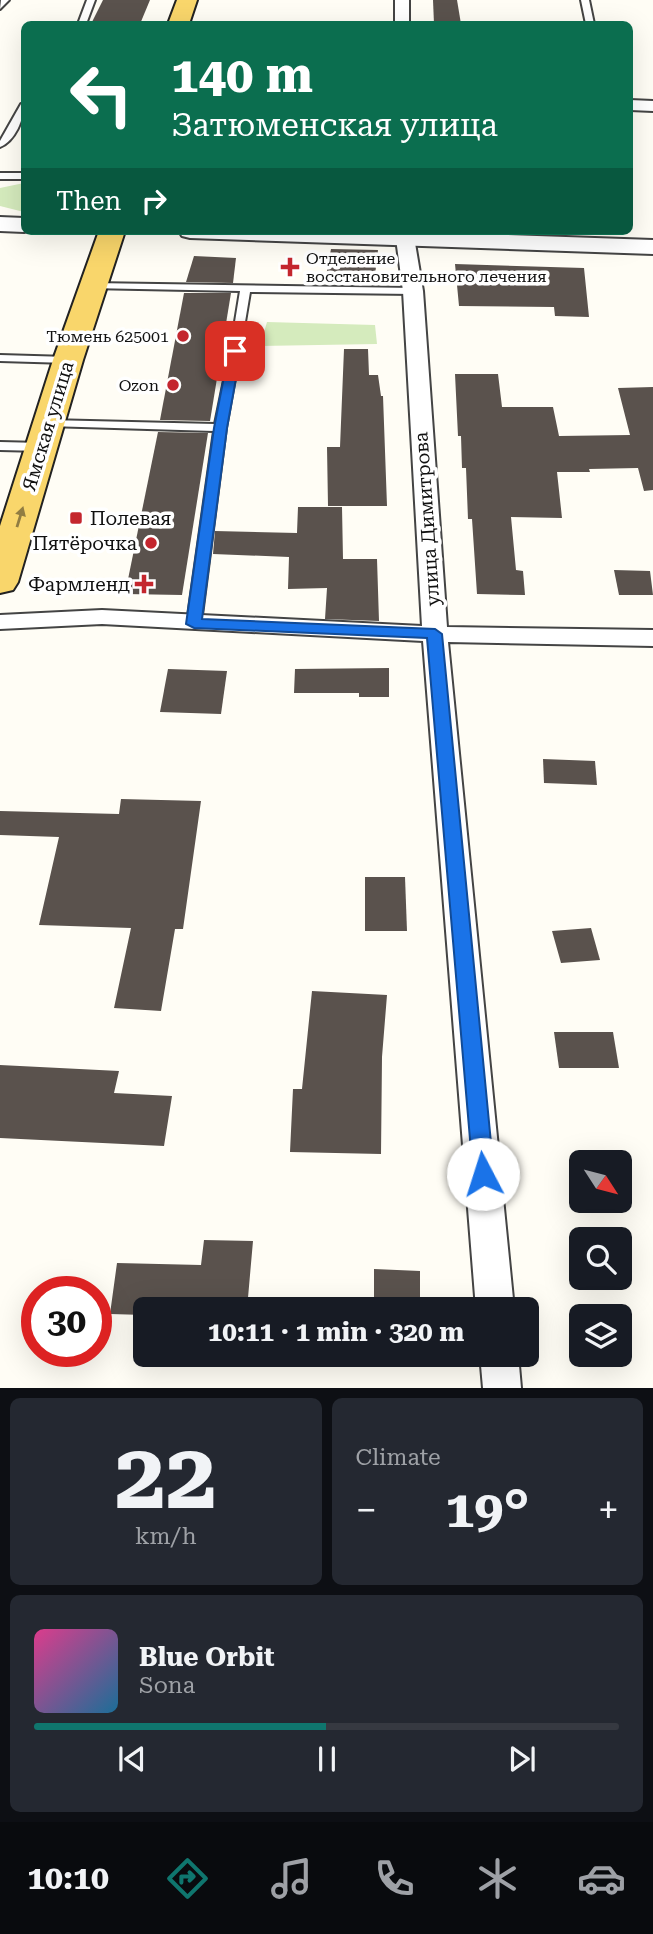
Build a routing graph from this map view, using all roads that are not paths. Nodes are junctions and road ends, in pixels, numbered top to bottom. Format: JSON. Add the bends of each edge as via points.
{"nodes":[{"id":1,"x":5,"y":0,"type":"edge"},
{"id":2,"x":91,"y":0,"type":"edge"},
{"id":3,"x":187,"y":0,"type":"edge"},
{"id":4,"x":401,"y":0,"type":"edge"},
{"id":5,"x":585,"y":0,"type":"edge"},
{"id":6,"x":0,"y":8,"type":"edge"},
{"id":7,"x":83,"y":21,"type":"edge"},
{"id":8,"x":180,"y":21,"type":"edge"},
{"id":9,"x":401,"y":21,"type":"edge"},
{"id":10,"x":589,"y":21,"type":"edge"},
{"id":11,"x":633,"y":105,"type":"edge"},
{"id":12,"x":653,"y":106,"type":"edge"},
{"id":13,"x":21,"y":112,"type":"edge"},
{"id":14,"x":0,"y":144,"type":"edge"},
{"id":15,"x":0,"y":176,"type":"edge"},
{"id":16,"x":21,"y":176,"type":"edge"},
{"id":17,"x":0,"y":224,"type":"edge"},
{"id":18,"x":21,"y":225,"type":"edge"},
{"id":19,"x":111,"y":235,"type":"edge"},
{"id":20,"x":404,"y":235,"type":"edge"},
{"id":21,"x":653,"y":247,"type":"edge"},
{"id":22,"x":92,"y":286,"type":"junction"},
{"id":23,"x":246,"y":288,"type":"junction"},
{"id":24,"x":413,"y":291,"type":"junction"},
{"id":25,"x":238,"y":334,"type":"dead end"},
{"id":26,"x":235,"y":351,"type":"dead end"},
{"id":27,"x":0,"y":358,"type":"edge"},
{"id":28,"x":68,"y":360,"type":"junction"},
{"id":29,"x":220,"y":428,"type":"junction"},
{"id":30,"x":45,"y":435,"type":"junction"},
{"id":31,"x":0,"y":446,"type":"edge"},
{"id":32,"x":0,"y":582,"type":"edge"},
{"id":33,"x":0,"y":622,"type":"edge"},
{"id":34,"x":194,"y":624,"type":"junction"},
{"id":35,"x":435,"y":634,"type":"junction"},
{"id":36,"x":653,"y":638,"type":"edge"},
{"id":37,"x":494,"y":1297,"type":"edge"},
{"id":38,"x":500,"y":1367,"type":"edge"},
{"id":39,"x":502,"y":1388,"type":"edge"}],
"edges":[{"from":1,"to":6,"type":"lane"},
{"from":2,"to":7,"type":"lane"},
{"from":3,"to":8,"type":"main road"},
{"from":4,"to":9,"type":"street"},
{"from":5,"to":10,"type":"lane"},
{"from":11,"to":12,"type":"street"},
{"from":13,"to":14,"type":"lane"},
{"from":15,"to":16,"type":"lane"},
{"from":17,"to":18,"type":"street"},
{"from":19,"to":22,"type":"main road","name":"Ямская улица"},
{"from":20,"to":21,"type":"street"},
{"from":20,"to":24,"type":"street","name":"улица Димитрова"},
{"from":22,"to":23,"type":"lane"},
{"from":22,"to":28,"type":"main road","name":"Ямская улица"},
{"from":23,"to":24,"type":"lane"},
{"from":23,"to":25,"type":"lane"},
{"from":24,"to":35,"type":"street","name":"улица Димитрова"},
{"from":26,"to":29,"type":"lane"},
{"from":27,"to":28,"type":"lane"},
{"from":28,"to":30,"type":"main road","name":"Ямская улица"},
{"from":29,"to":30,"type":"lane"},
{"from":29,"to":34,"type":"lane"},
{"from":30,"to":31,"type":"lane"},
{"from":32,"to":30,"type":"main road","name":"Ямская улица","one_way":true},
{"from":33,"to":34,"type":"street","via":[[102,617]]},
{"from":34,"to":35,"type":"street"},
{"from":35,"to":36,"type":"street"},
{"from":35,"to":37,"type":"street","name":"улица Димитрова"},
{"from":38,"to":39,"type":"street"}]}
